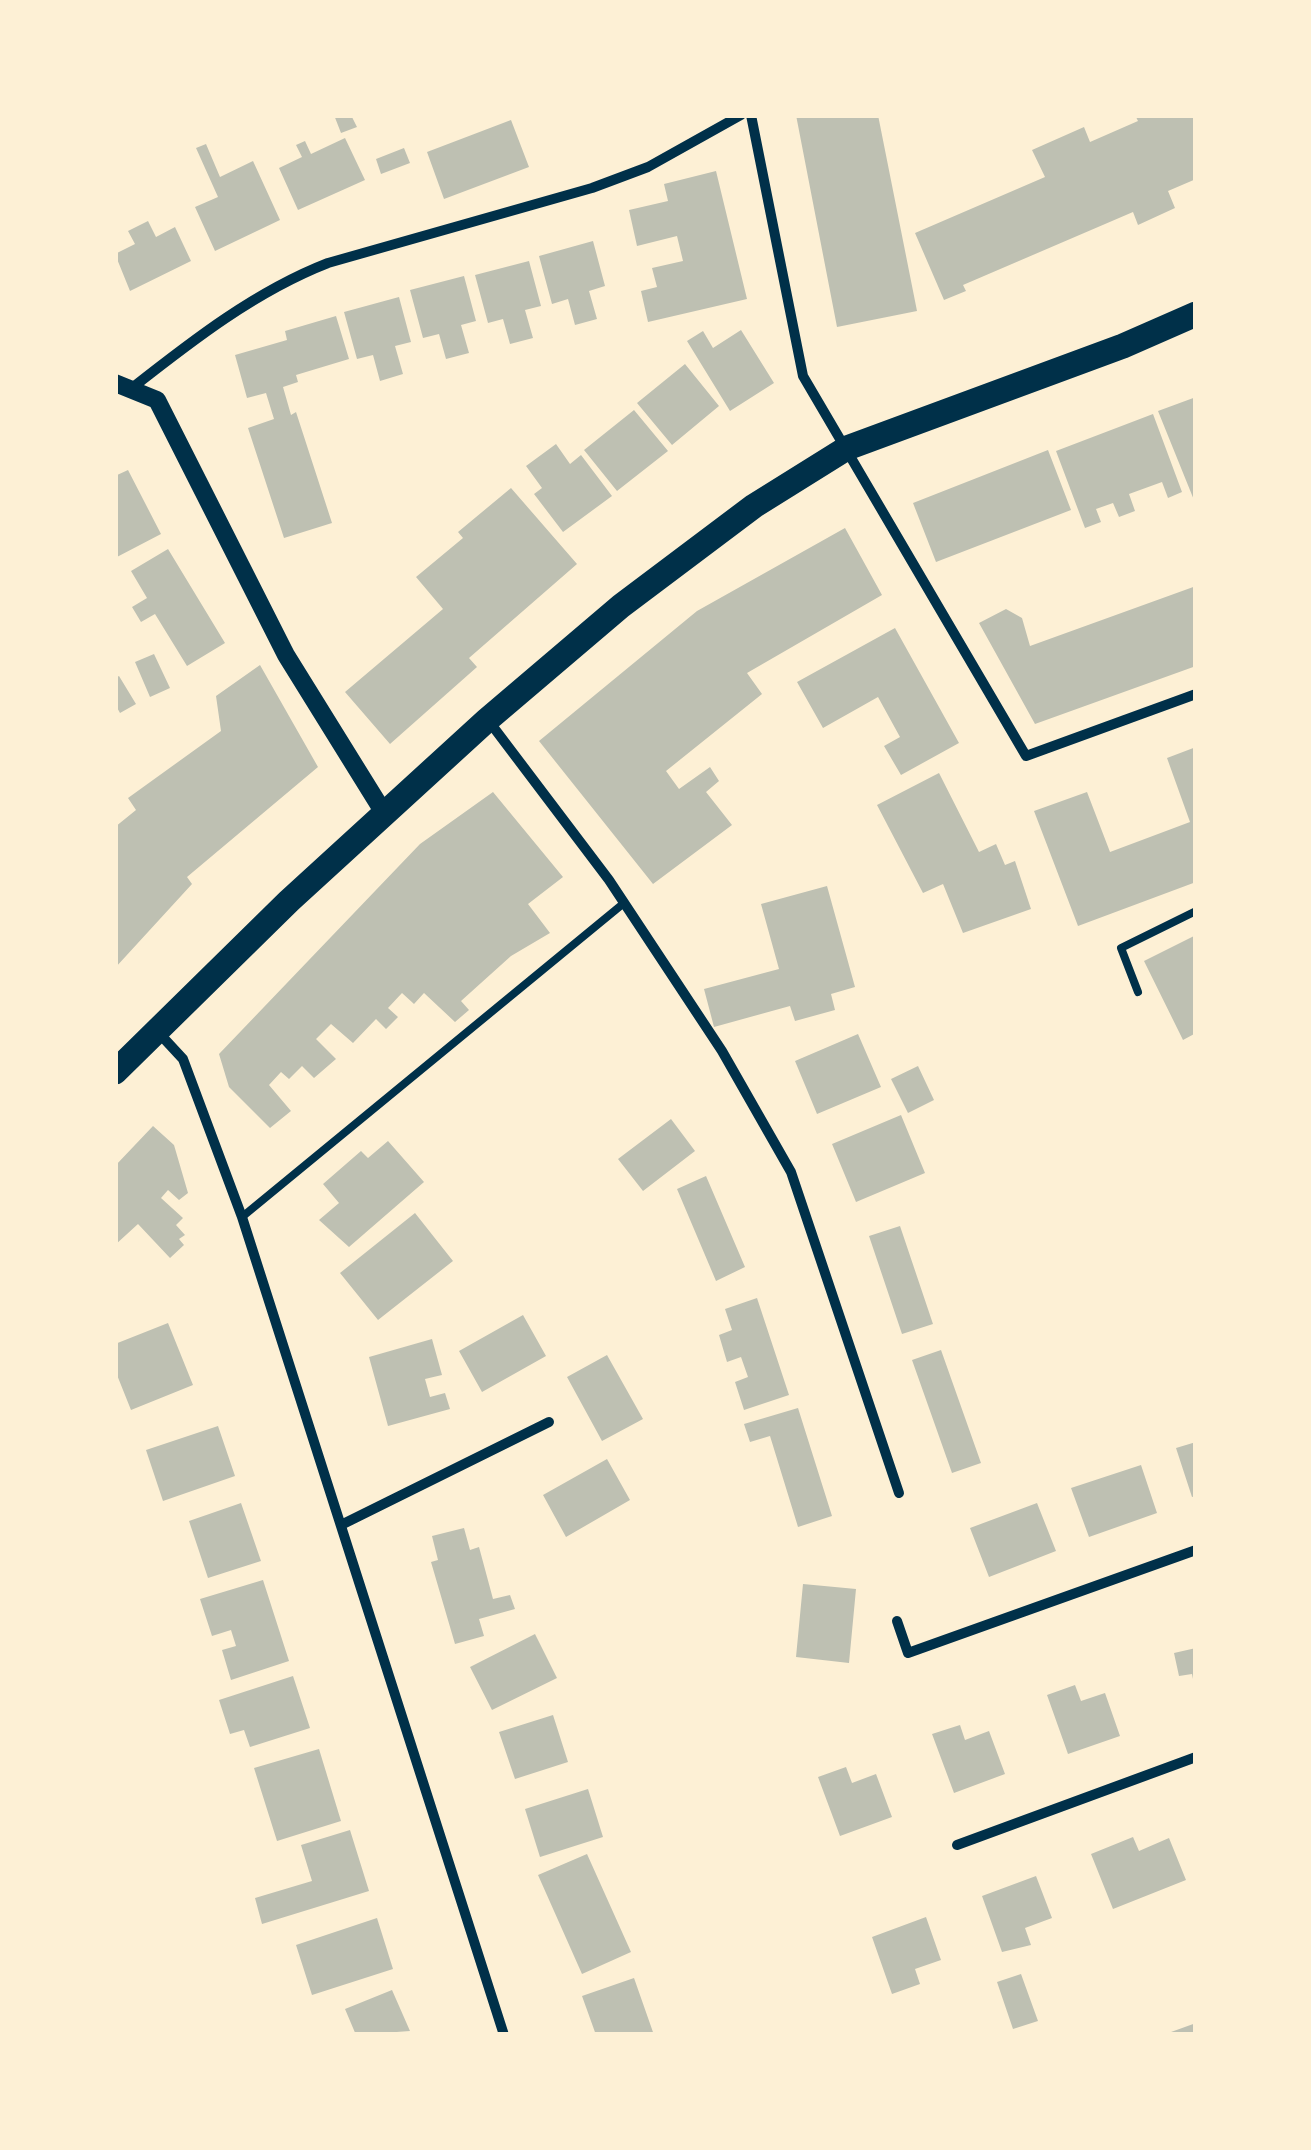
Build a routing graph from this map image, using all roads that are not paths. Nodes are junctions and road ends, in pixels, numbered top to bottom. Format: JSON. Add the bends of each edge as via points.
{"nodes":[{"id":1,"x":741,"y":115,"type":"edge"},
{"id":2,"x":751,"y":115,"type":"edge"},
{"id":3,"x":1196,"y":314,"type":"edge"},
{"id":4,"x":124,"y":386,"type":"edge"},
{"id":5,"x":847,"y":448,"type":"junction"},
{"id":6,"x":1196,"y":694,"type":"edge"},
{"id":7,"x":487,"y":720,"type":"junction"},
{"id":8,"x":384,"y":813,"type":"junction"},
{"id":9,"x":624,"y":902,"type":"junction"},
{"id":10,"x":1196,"y":911,"type":"edge"},
{"id":11,"x":1138,"y":992,"type":"dead end"},
{"id":12,"x":156,"y":1030,"type":"junction"},
{"id":13,"x":115,"y":1072,"type":"edge"},
{"id":14,"x":242,"y":1216,"type":"junction"},
{"id":15,"x":549,"y":1422,"type":"dead end"},
{"id":16,"x":898,"y":1494,"type":"dead end"},
{"id":17,"x":343,"y":1524,"type":"junction"},
{"id":18,"x":1196,"y":1550,"type":"edge"},
{"id":19,"x":896,"y":1621,"type":"dead end"},
{"id":20,"x":1196,"y":1757,"type":"edge"},
{"id":21,"x":958,"y":1845,"type":"dead end"},
{"id":22,"x":504,"y":2035,"type":"edge"}],
"edges":[{"from":1,"to":4,"type":"street","via":[[648,167],[592,188],[290,278]]},
{"from":2,"to":5,"type":"street","via":[[803,376]]},
{"from":3,"to":5,"type":"main road"},
{"from":4,"to":8,"type":"street","via":[[157,400],[286,655]]},
{"from":5,"to":6,"type":"street","via":[[1026,756]]},
{"from":5,"to":7,"type":"main road","via":[[724,528]]},
{"from":7,"to":8,"type":"main road"},
{"from":7,"to":9,"type":"street"},
{"from":8,"to":12,"type":"main road"},
{"from":9,"to":14,"type":"lane"},
{"from":9,"to":16,"type":"street","via":[[791,1172]]},
{"from":10,"to":11,"type":"lane","via":[[1121,948]]},
{"from":12,"to":13,"type":"main road"},
{"from":12,"to":14,"type":"street","via":[[183,1058]]},
{"from":14,"to":17,"type":"street"},
{"from":15,"to":17,"type":"street"},
{"from":17,"to":22,"type":"street"},
{"from":18,"to":19,"type":"street","via":[[908,1654]]},
{"from":20,"to":21,"type":"street"}]}
